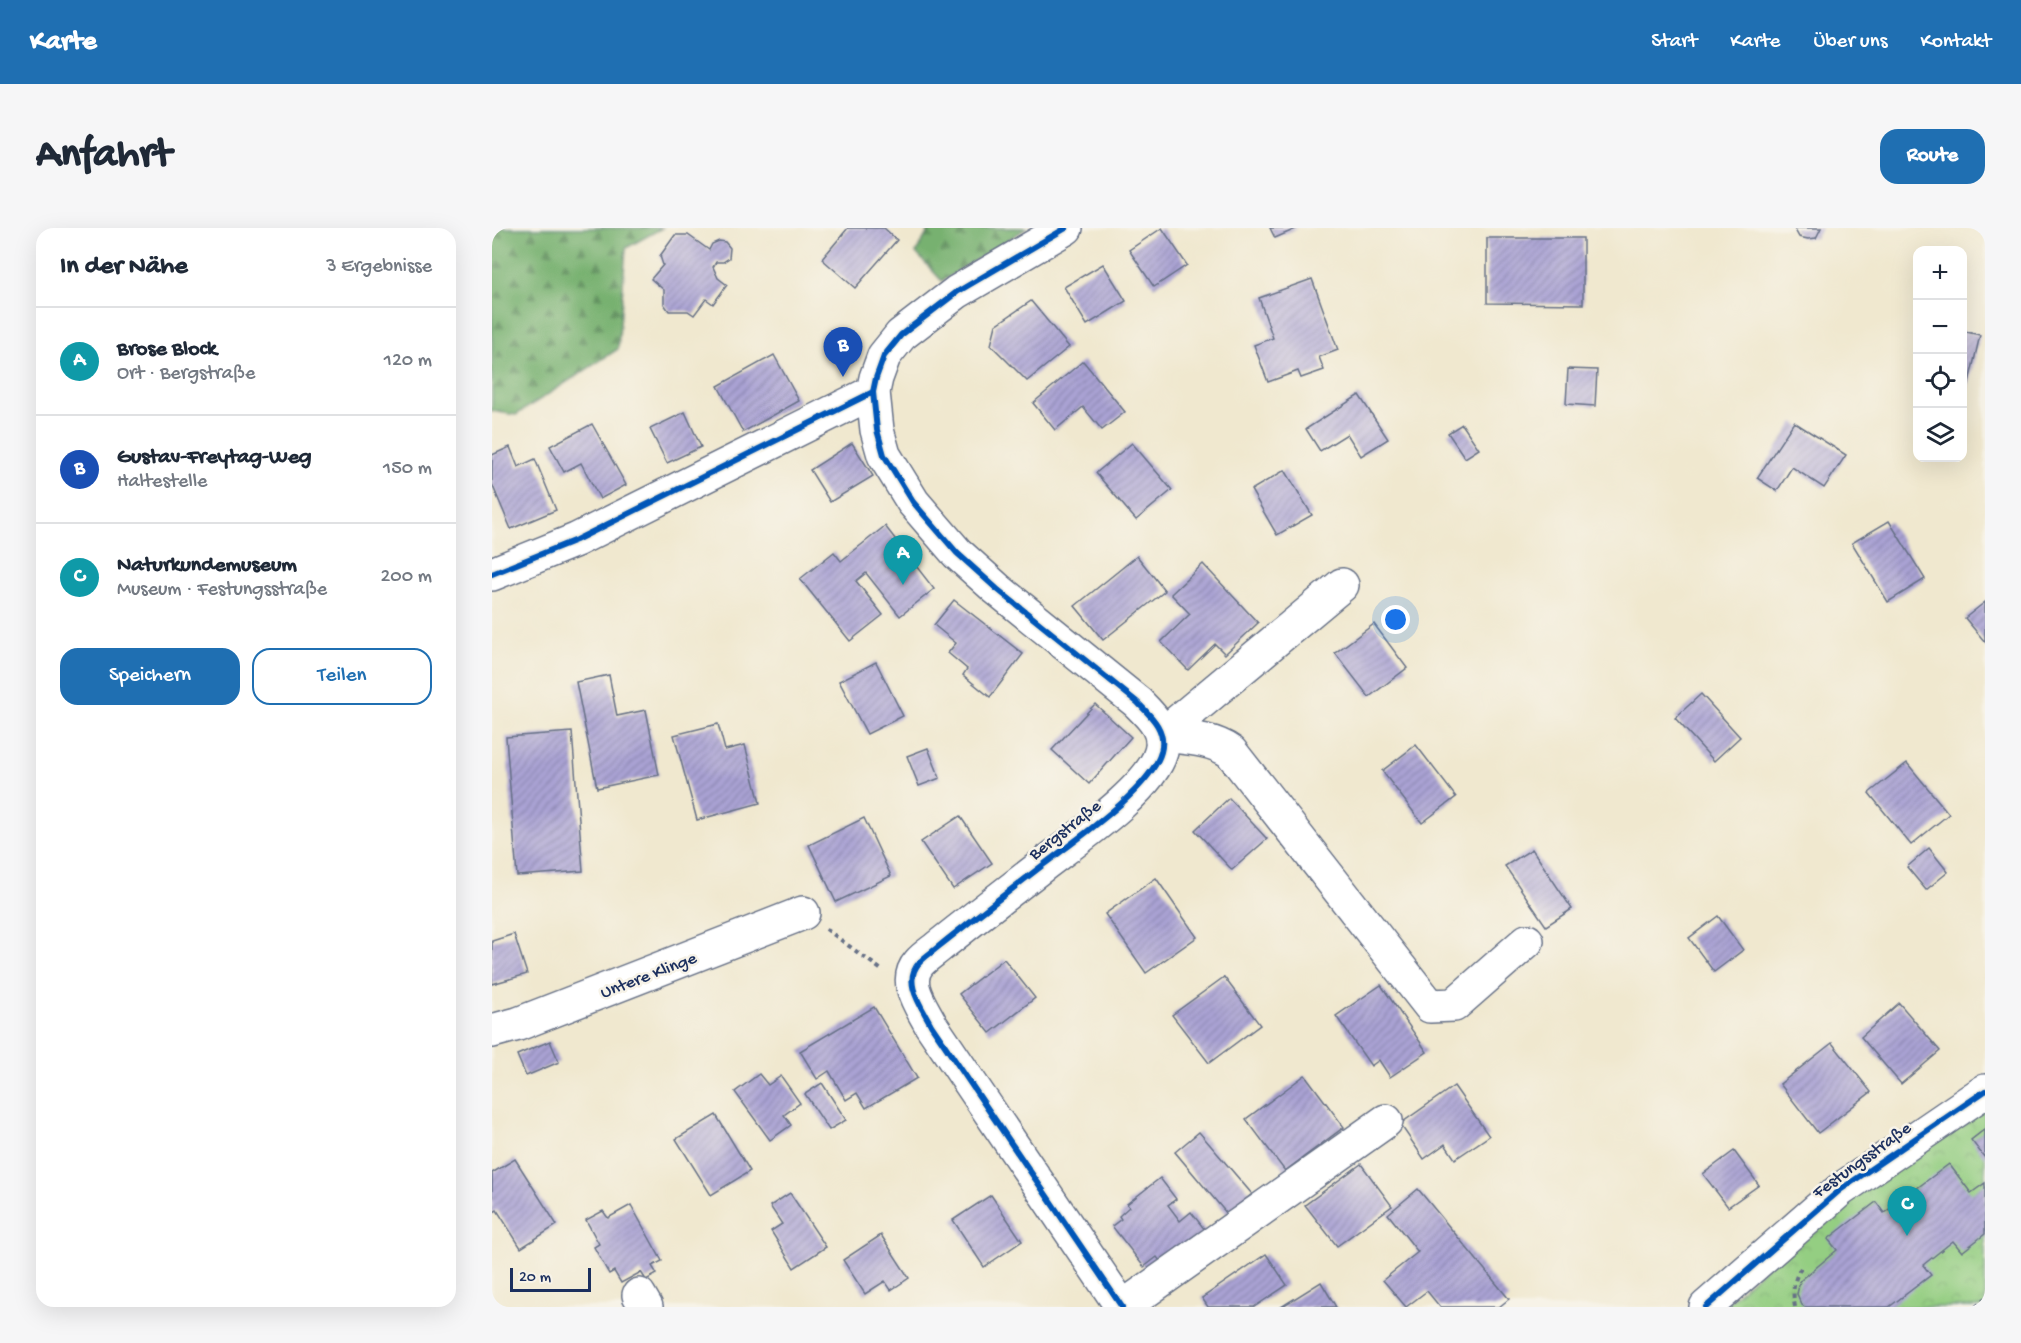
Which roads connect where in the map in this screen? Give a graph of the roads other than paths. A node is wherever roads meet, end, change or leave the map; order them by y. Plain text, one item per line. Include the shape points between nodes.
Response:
1 (1066, 228) edge
2 (873, 392) junction
3 (492, 574) edge
4 (1342, 585) dead end
5 (1162, 735) junction
6 (803, 913) road end
7 (1527, 941) dead end
8 (492, 1031) edge
9 (1985, 1091) edge
10 (1386, 1121) dead end
11 (1122, 1307) edge
12 (1706, 1307) edge

1 - 2 street via 957,292 901,335 884,356
2 - 3 street via 576,540
2 - 5 street via 884,455 913,502 957,553 1137,702
4 - 5 street
5 - 7 street via 1205,740 1232,752 1430,1006 1454,1005
5 - 11 street, Bergstraße via 1154,768 1118,806 919,963 912,978 914,993 931,1025
6 - 8 street, Untere Klinge
9 - 12 street, Festungsstraße via 1840,1190
10 - 11 street

